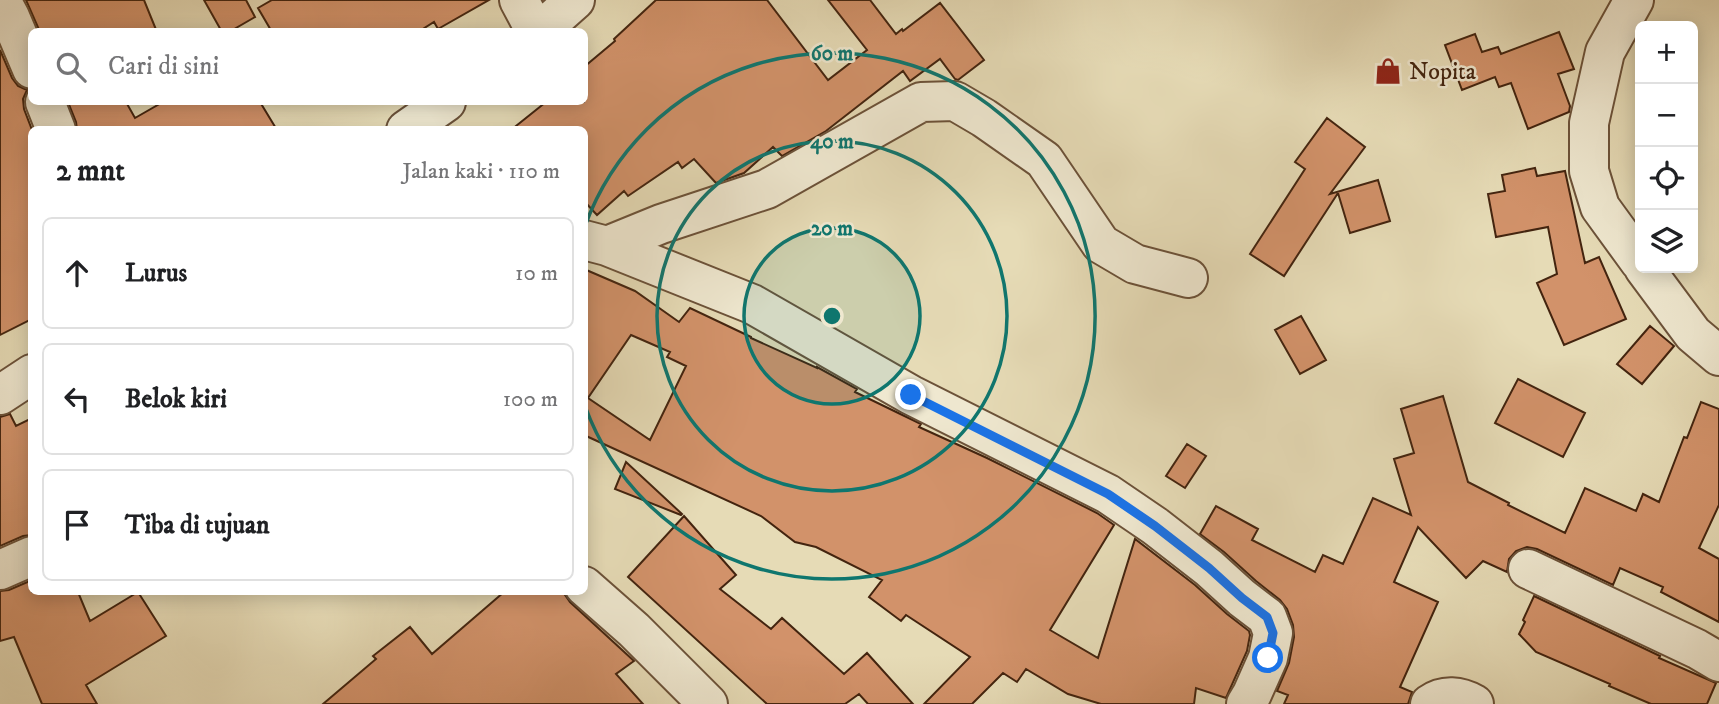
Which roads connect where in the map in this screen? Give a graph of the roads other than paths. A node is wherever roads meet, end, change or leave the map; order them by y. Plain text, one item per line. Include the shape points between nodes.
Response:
1 (1, 0) edge
2 (519, 0) edge
3 (575, 0) edge
4 (1634, 0) edge
5 (535, 28) edge
6 (542, 28) edge
7 (28, 60) edge
8 (46, 105) edge
9 (442, 105) edge
10 (54, 126) edge
11 (411, 126) edge
12 (596, 243) edge
13 (1635, 255) edge
14 (1648, 273) edge
15 (1188, 278) dead end
16 (1719, 356) edge
17 (28, 377) edge
18 (0, 396) edge
19 (28, 558) edge
20 (1528, 569) dead end
21 (0, 570) edge
22 (588, 590) edge
23 (1719, 662) edge
24 (708, 704) edge
25 (1246, 704) edge
26 (1430, 704) edge
27 (1474, 704) edge

1 - 7 street
2 - 5 street
3 - 6 street
4 - 13 street via 1605,52 1589,123 1589,171 1600,207
8 - 10 street
9 - 11 street
12 - 15 street via 767,189 921,102 955,101 1044,160 1101,244 1135,264
12 - 25 street via 752,304 911,395 1108,494 1155,526 1267,617 1273,633 1268,658
14 - 16 street via 1693,334
17 - 18 street
19 - 21 street
20 - 23 street
22 - 24 street
26 - 27 street via 1447,697

